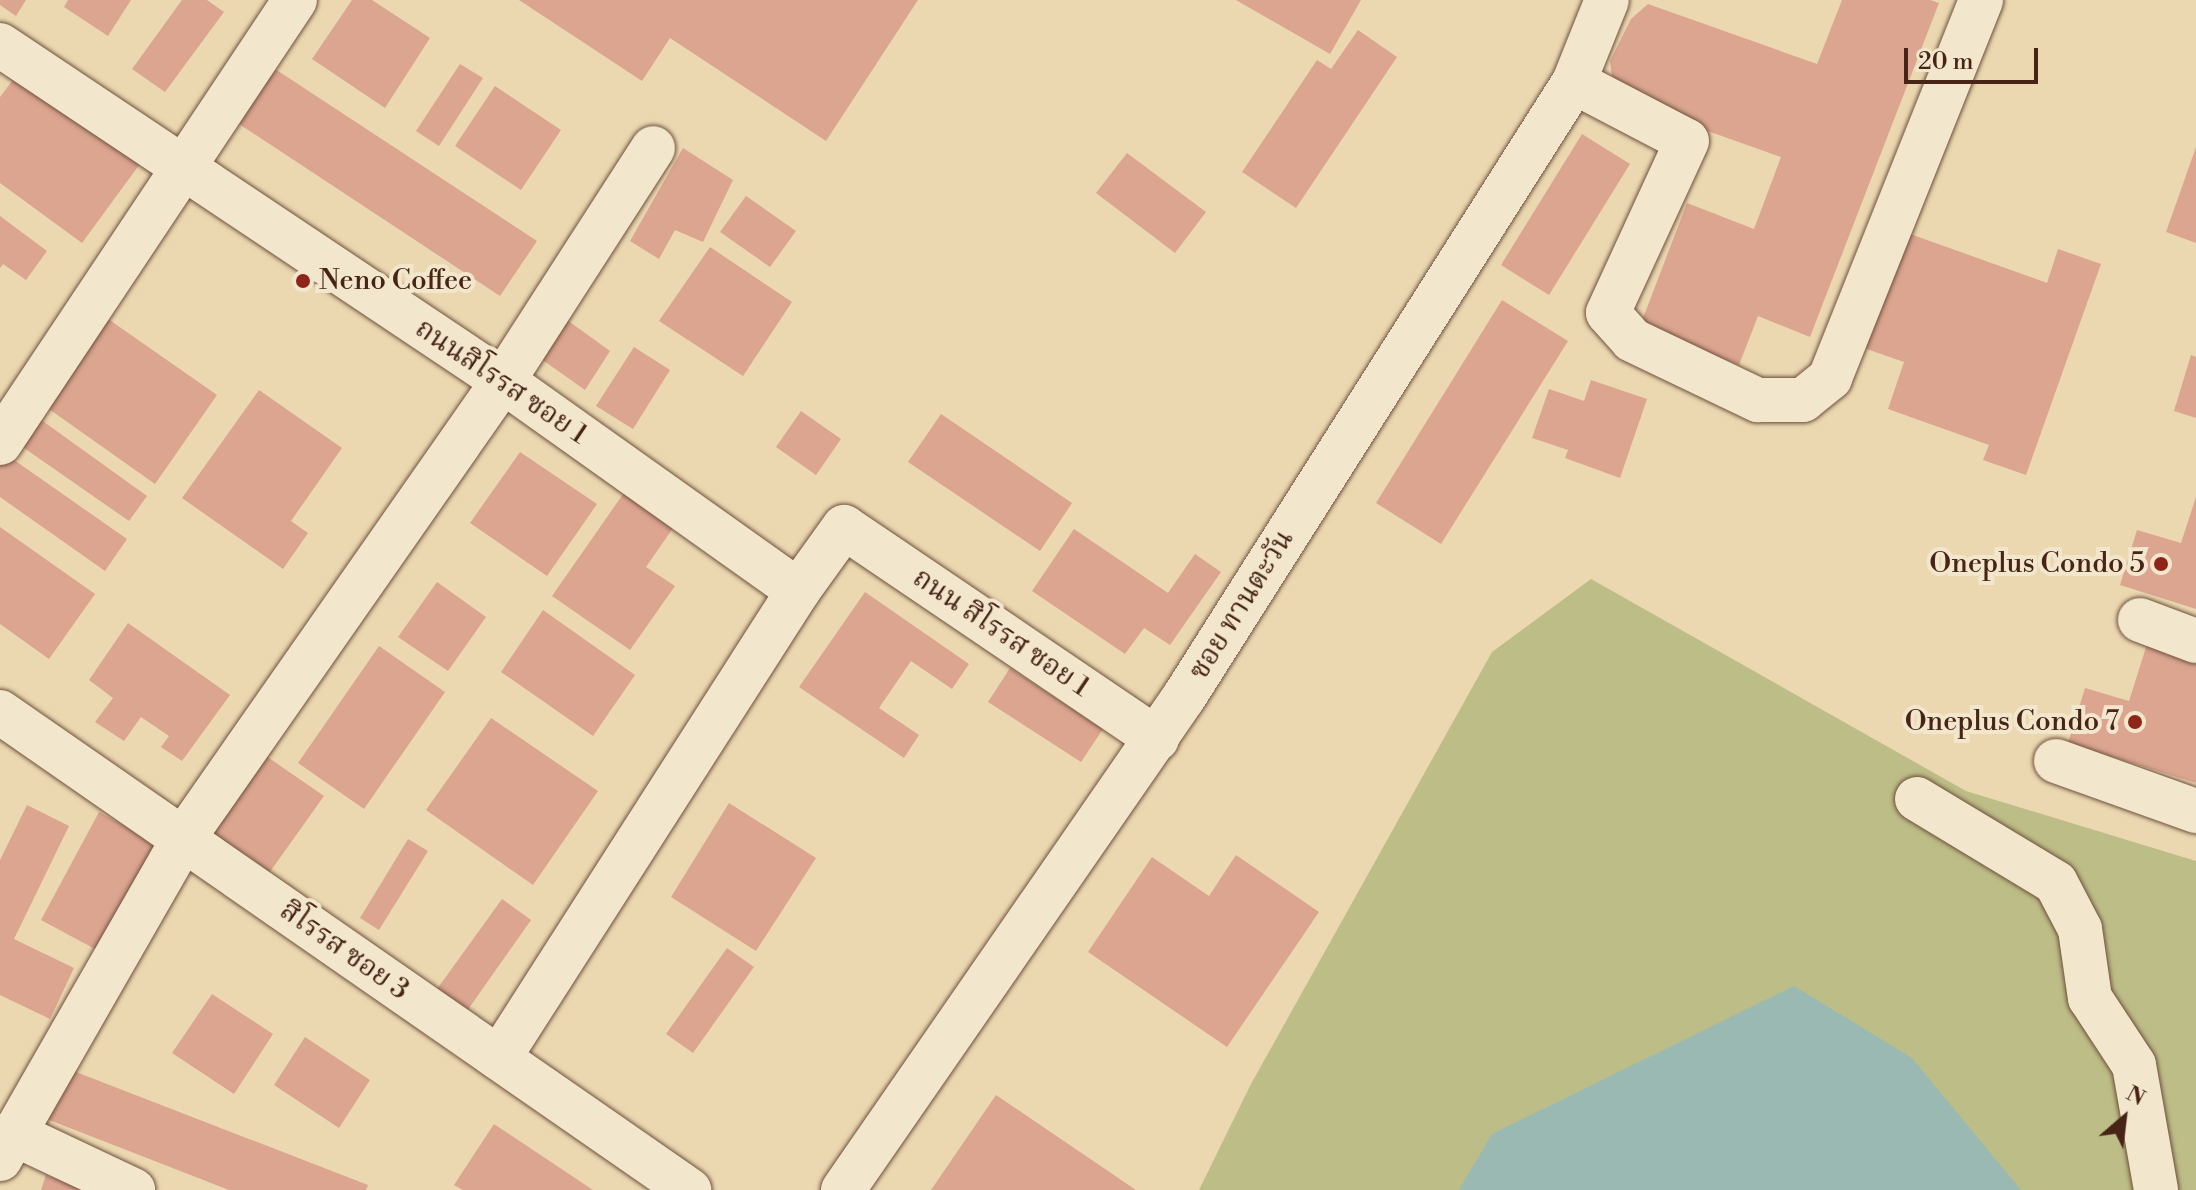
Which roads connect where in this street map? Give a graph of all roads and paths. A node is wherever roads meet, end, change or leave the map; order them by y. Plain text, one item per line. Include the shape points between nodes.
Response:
1 (295, 0) edge
2 (1607, 0) edge
3 (1981, 0) edge
4 (0, 45) edge
5 (1574, 82) junction
6 (653, 148) dead end
7 (182, 170) junction
8 (503, 381) junction
9 (0, 443) edge
10 (798, 591) junction
11 (2140, 620) dead end
12 (2196, 641) edge
13 (0, 712) edge
14 (1157, 739) junction
15 (2056, 761) dead end
16 (1917, 799) dead end
17 (2196, 811) edge
18 (183, 839) junction
19 (499, 1058) junction
20 (6, 1146) edge
21 (133, 1190) edge
22 (689, 1190) edge
23 (843, 1190) edge
24 (2156, 1190) edge

1 - 7 street
2 - 5 street, ซอย ทานตะวัน
3 - 5 street via 1830,378 1803,400 1758,400 1632,340 1608,313 1687,141
4 - 7 street, ถนนสิโรรส ซอย 1
5 - 14 street, ซอย ทานตะวัน
6 - 8 street
7 - 8 street, ถนนสิโรรส ซอย 1
7 - 9 street
8 - 10 street, ถนนสิโรรส ซอย 1
8 - 18 street
10 - 14 street, ถนน สิโรรส ซอย 1 via 844,527
10 - 19 street
11 - 12 street
13 - 18 street, สิโรรส ซอย 3
14 - 23 street, ซอย ทานตะวัน
15 - 17 street
16 - 24 street via 2056,883 2080,929 2090,998 2134,1065
18 - 19 street, สิโรรส ซอย 3
18 - 20 street
19 - 22 street, สิโรรส ซอย 3
20 - 21 street

